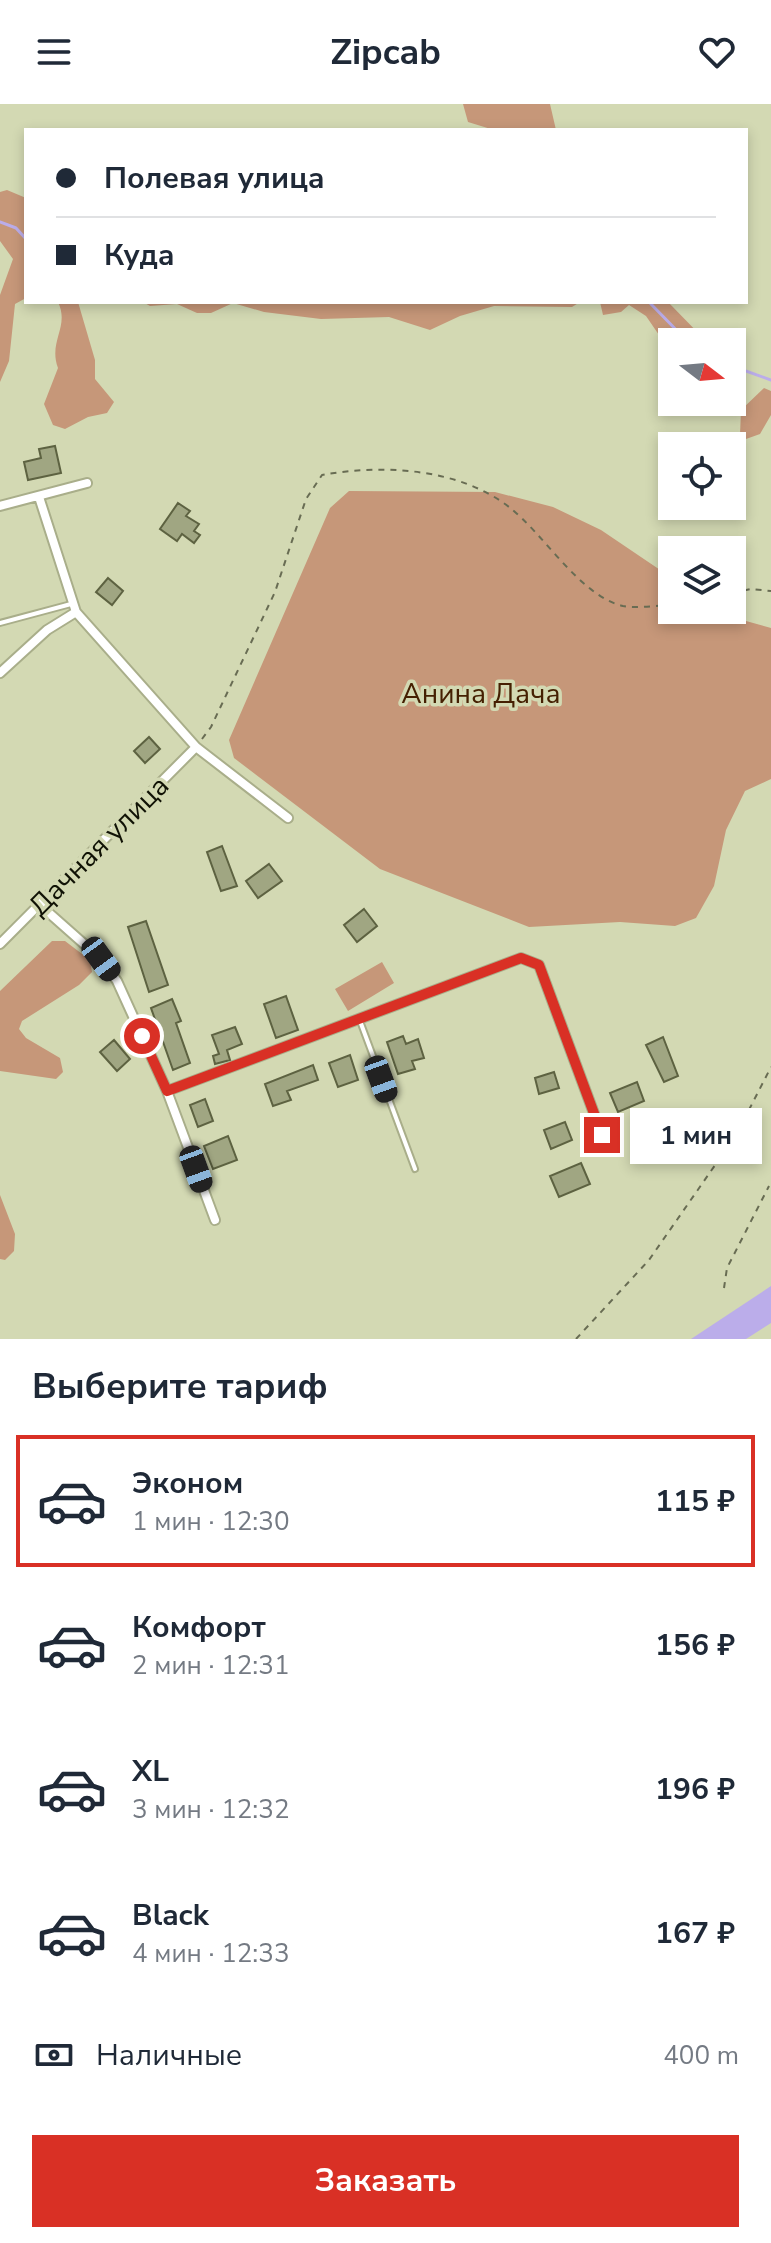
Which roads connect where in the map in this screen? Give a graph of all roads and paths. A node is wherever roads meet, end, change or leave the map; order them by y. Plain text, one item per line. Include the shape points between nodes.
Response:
1 (87, 483) dead end
2 (39, 497) junction
3 (0, 506) edge
4 (746, 590) edge
5 (771, 591) edge
6 (658, 606) edge
7 (74, 608) junction
8 (0, 623) edge
9 (0, 673) edge
10 (196, 747) junction
11 (288, 818) dead end
12 (40, 905) junction
13 (0, 944) edge
14 (359, 1019) junction
15 (771, 1067) edge
16 (167, 1091) junction
17 (602, 1135) dead end
18 (415, 1169) dead end
19 (769, 1186) dead end
20 (215, 1220) dead end
21 (724, 1288) dead end
22 (576, 1339) edge

1 - 2 street
2 - 3 street
2 - 7 street
4 - 5 path
6 - 10 path via 626,607 602,598 509,506 471,485 406,470 322,475 306,499 275,592 211,727
7 - 8 lane
7 - 9 street
7 - 10 street
10 - 11 street
10 - 12 street, Дачная улица
12 - 13 street, Дачная улица
12 - 16 street via 101,959 117,981
14 - 16 street
14 - 17 street via 530,959 539,965
14 - 18 lane
15 - 22 path via 736,1135 649,1260
16 - 20 street
19 - 21 path via 727,1268

